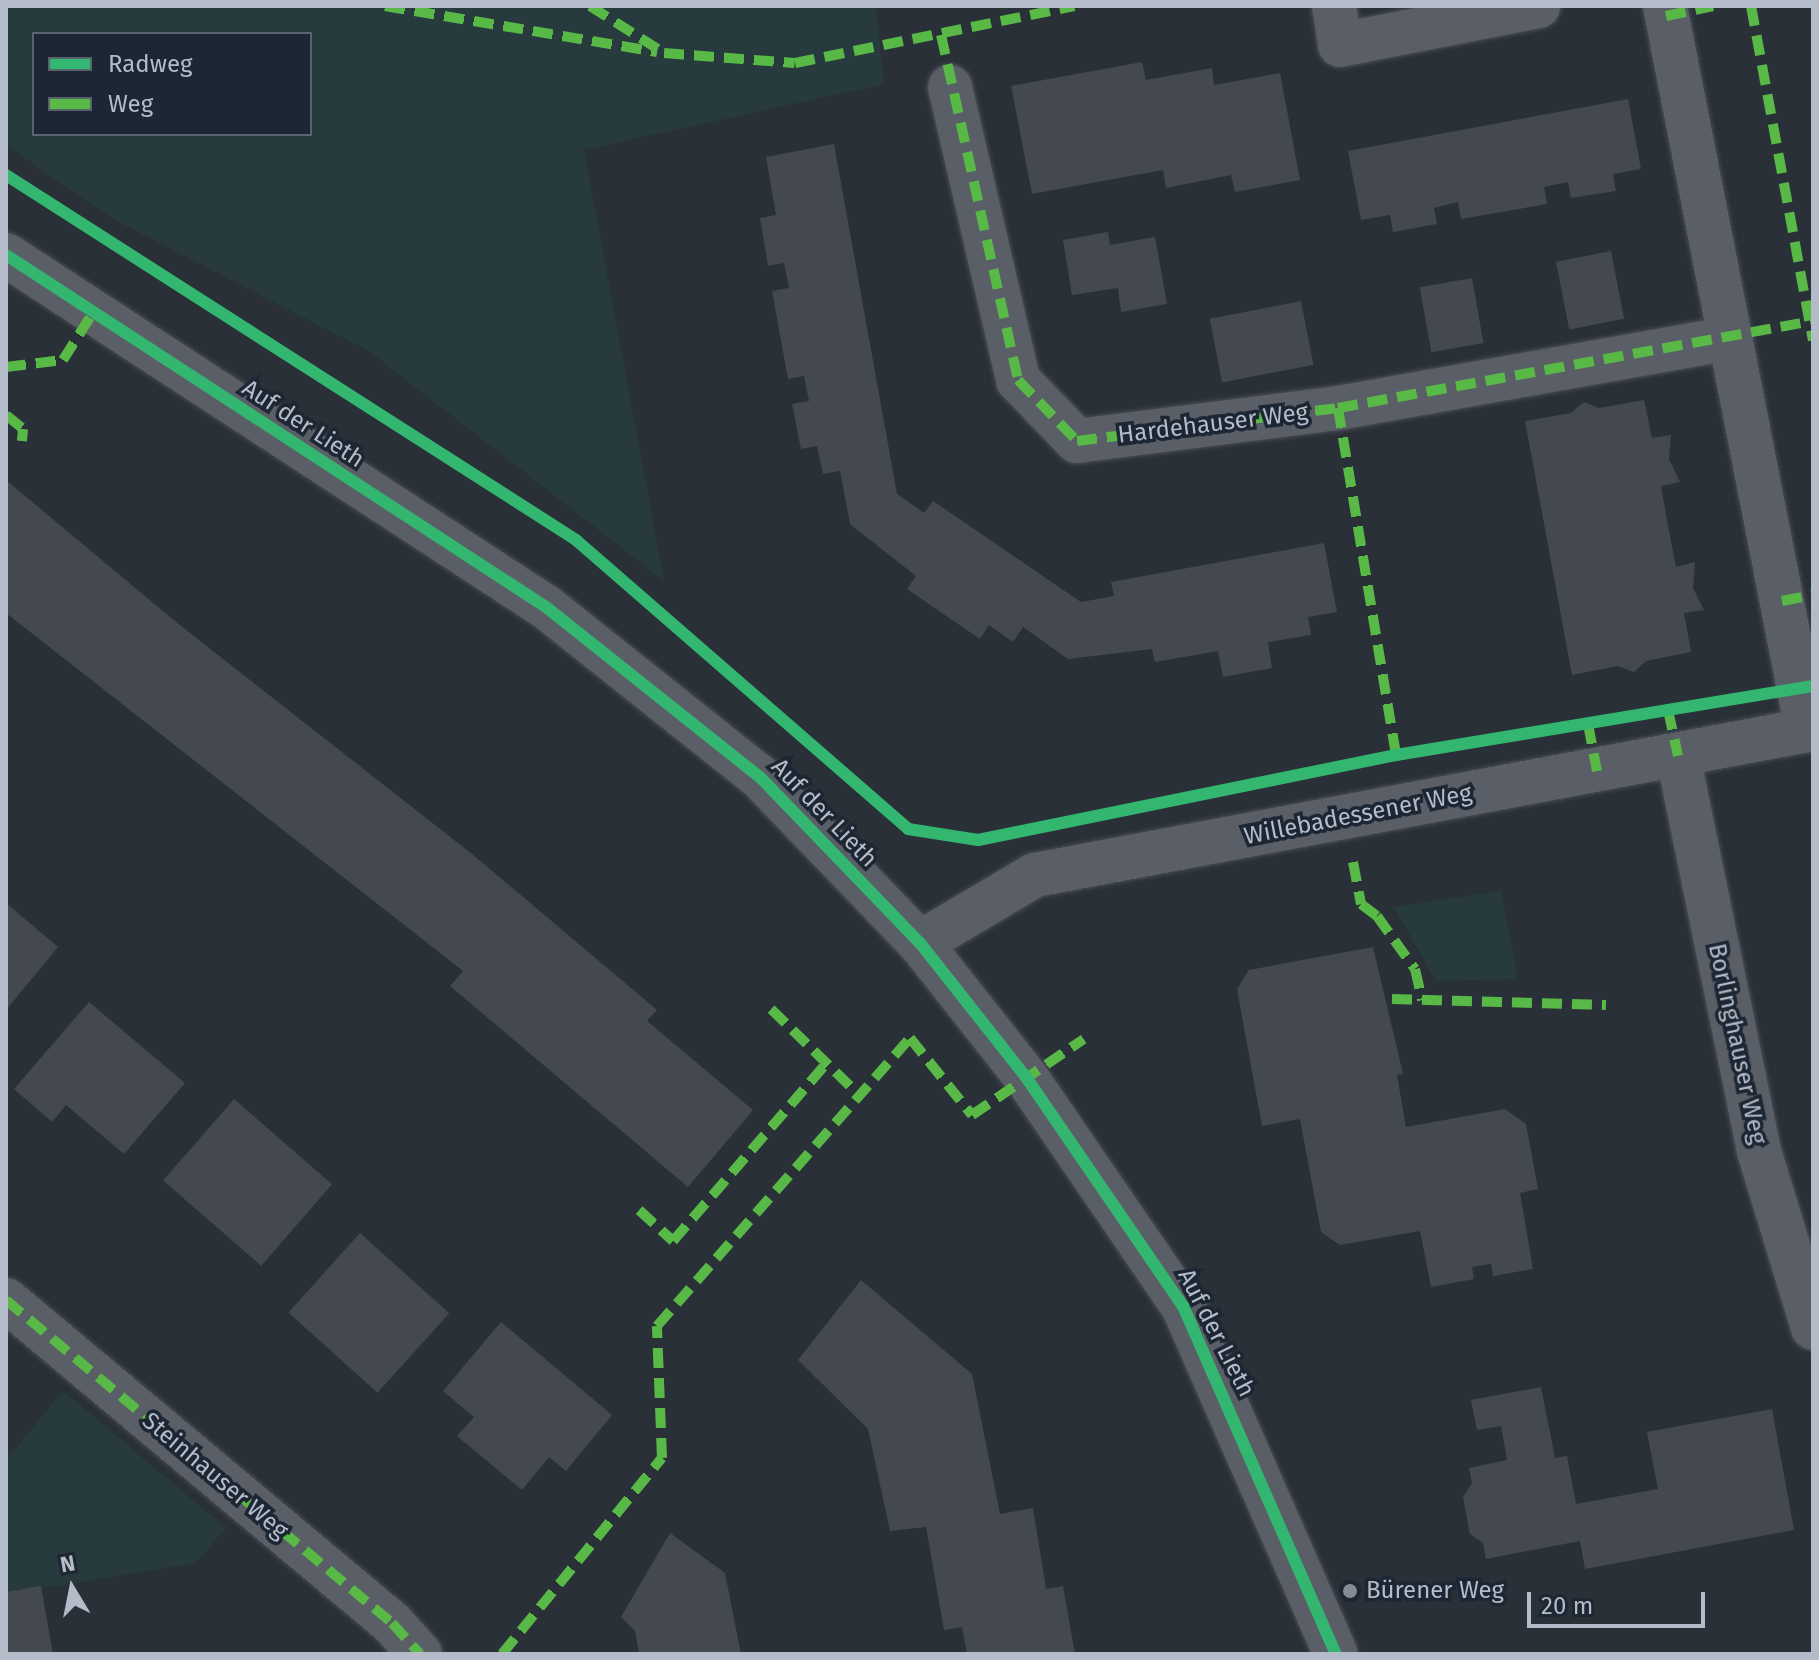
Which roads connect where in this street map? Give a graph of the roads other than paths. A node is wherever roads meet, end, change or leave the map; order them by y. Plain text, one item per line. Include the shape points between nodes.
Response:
1 (1334, 6) edge
2 (1538, 6) edge
3 (1665, 6) edge
4 (950, 87) dead end
5 (6, 255) edge
6 (1730, 338) junction
7 (1810, 730) edge
8 (1678, 756) junction
9 (920, 943) junction
10 (6, 1300) edge
11 (1813, 1328) edge
12 (420, 1654) edge
13 (1336, 1654) edge

1 - 2 street via 1340,45
3 - 6 street
4 - 6 street, Hardehauser Weg via 1018,380 1077,441 1338,408
5 - 9 street, Auf der Lieth via 546,607 760,777
6 - 7 street
7 - 8 street, Willebadessener Weg
8 - 9 street, Willebadessener Weg via 1035,875
8 - 11 street, Borlinghauser Weg via 1759,1151
9 - 13 street, Auf der Lieth via 1026,1077 1183,1306
10 - 12 street, Steinhauser Weg via 392,1623

